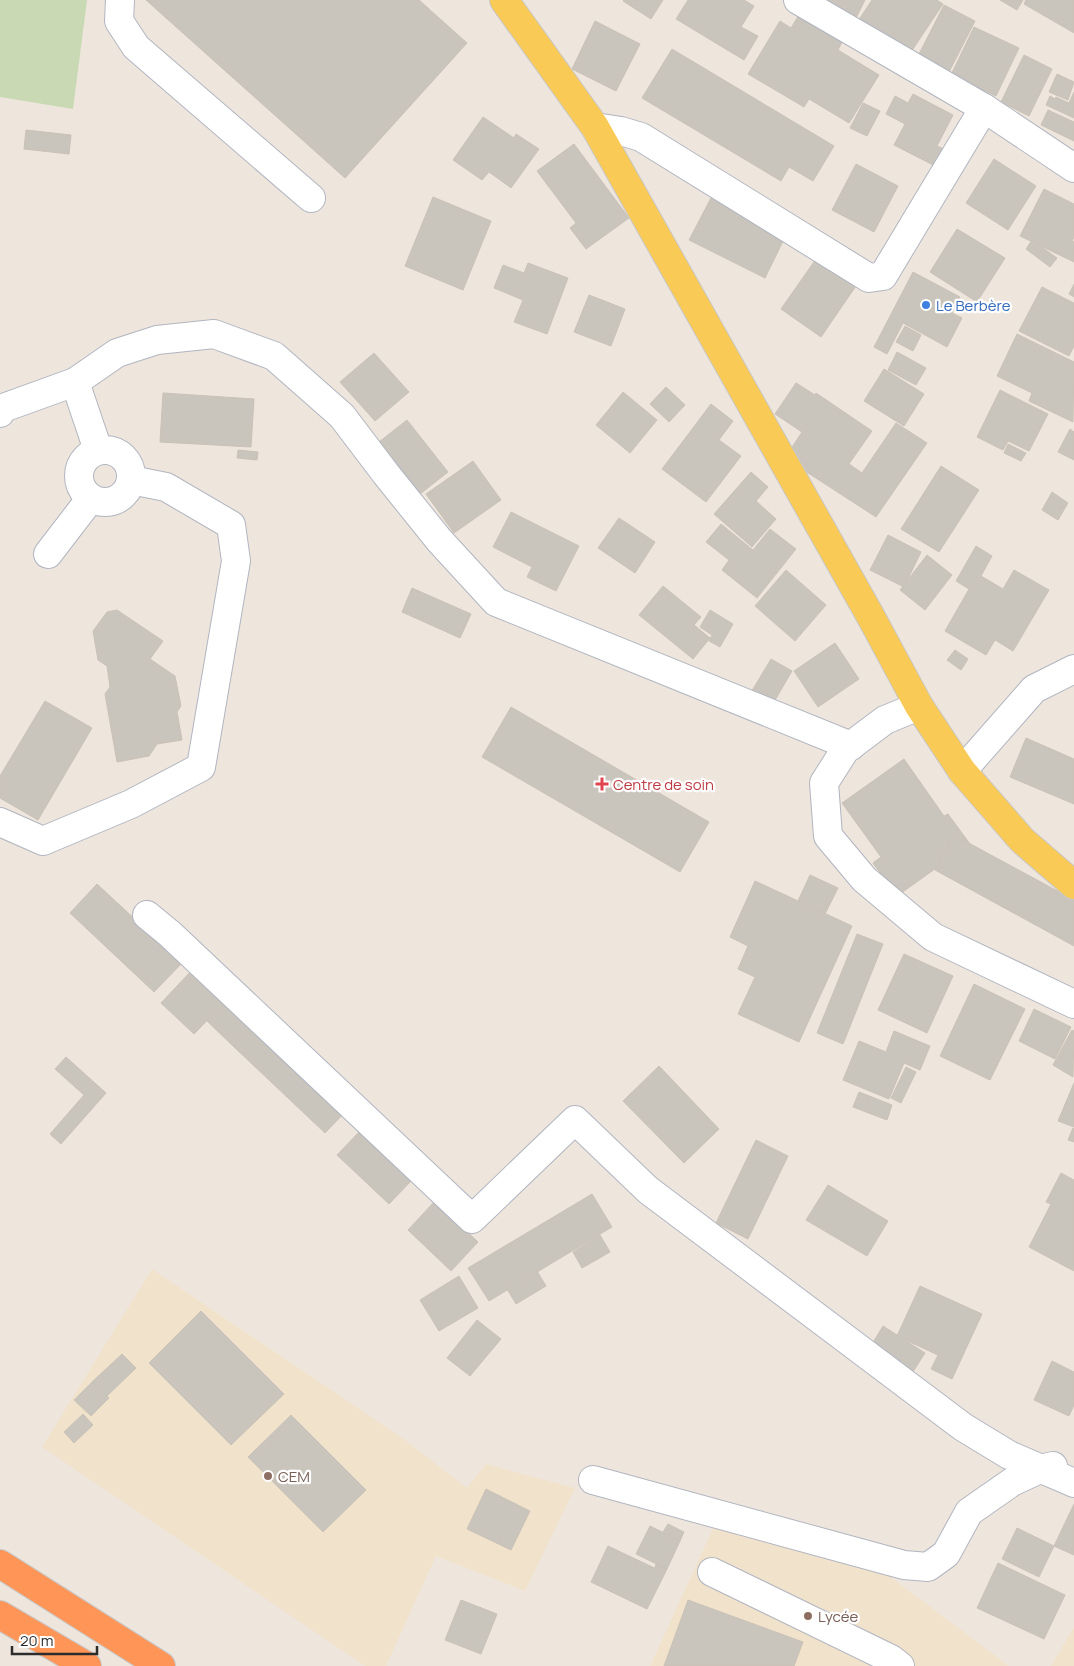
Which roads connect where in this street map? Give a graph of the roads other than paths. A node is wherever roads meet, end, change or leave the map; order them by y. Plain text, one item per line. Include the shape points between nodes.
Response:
1 (120, 0) edge
2 (504, 0) edge
3 (798, 0) edge
4 (984, 108) junction
5 (595, 127) junction
6 (1074, 168) edge
7 (310, 198) dead end
8 (76, 382) junction
9 (0, 413) edge
10 (98, 450) junction
11 (131, 480) junction
12 (91, 498) junction
13 (48, 554) dead end
14 (1074, 669) edge
15 (919, 706) junction
16 (851, 746) junction
17 (962, 771) junction
18 (0, 822) edge
19 (1074, 885) edge
20 (147, 915) dead end
21 (1074, 1004) edge
22 (1074, 1462) edge
23 (1040, 1469) junction
24 (594, 1480) dead end
25 (1074, 1483) edge
26 (0, 1564) edge
27 (712, 1572) dead end
28 (0, 1615) edge
29 (87, 1666) edge
30 (161, 1666) edge
31 (900, 1666) edge

1 - 7 street via 119,21 136,47
2 - 5 main road
3 - 4 street
4 - 5 street via 884,276 869,278 641,138 620,130
4 - 6 street
5 - 15 main road
8 - 9 street via 3,408
8 - 10 street
8 - 16 street via 117,353 157,340 214,334 274,356 342,416 439,540 496,602
10 - 11 street via 107,449 123,456 131,471
10 - 12 street via 90,454 80,468 80,485
11 - 12 street via 123,495 116,500 99,502
11 - 18 street via 166,487 231,525 236,561 201,767 131,804 43,841
12 - 13 street
14 - 17 street via 1034,689
15 - 16 street via 885,720
15 - 17 main road
16 - 21 street via 824,783 828,836 864,879 933,937
17 - 19 main road via 1022,840
20 - 23 street via 472,1219 574,1120 648,1190 962,1428
22 - 23 street
23 - 24 street via 1012,1482 969,1512 946,1554 928,1567 904,1565
23 - 25 street
26 - 30 highway
27 - 31 street
28 - 29 highway

